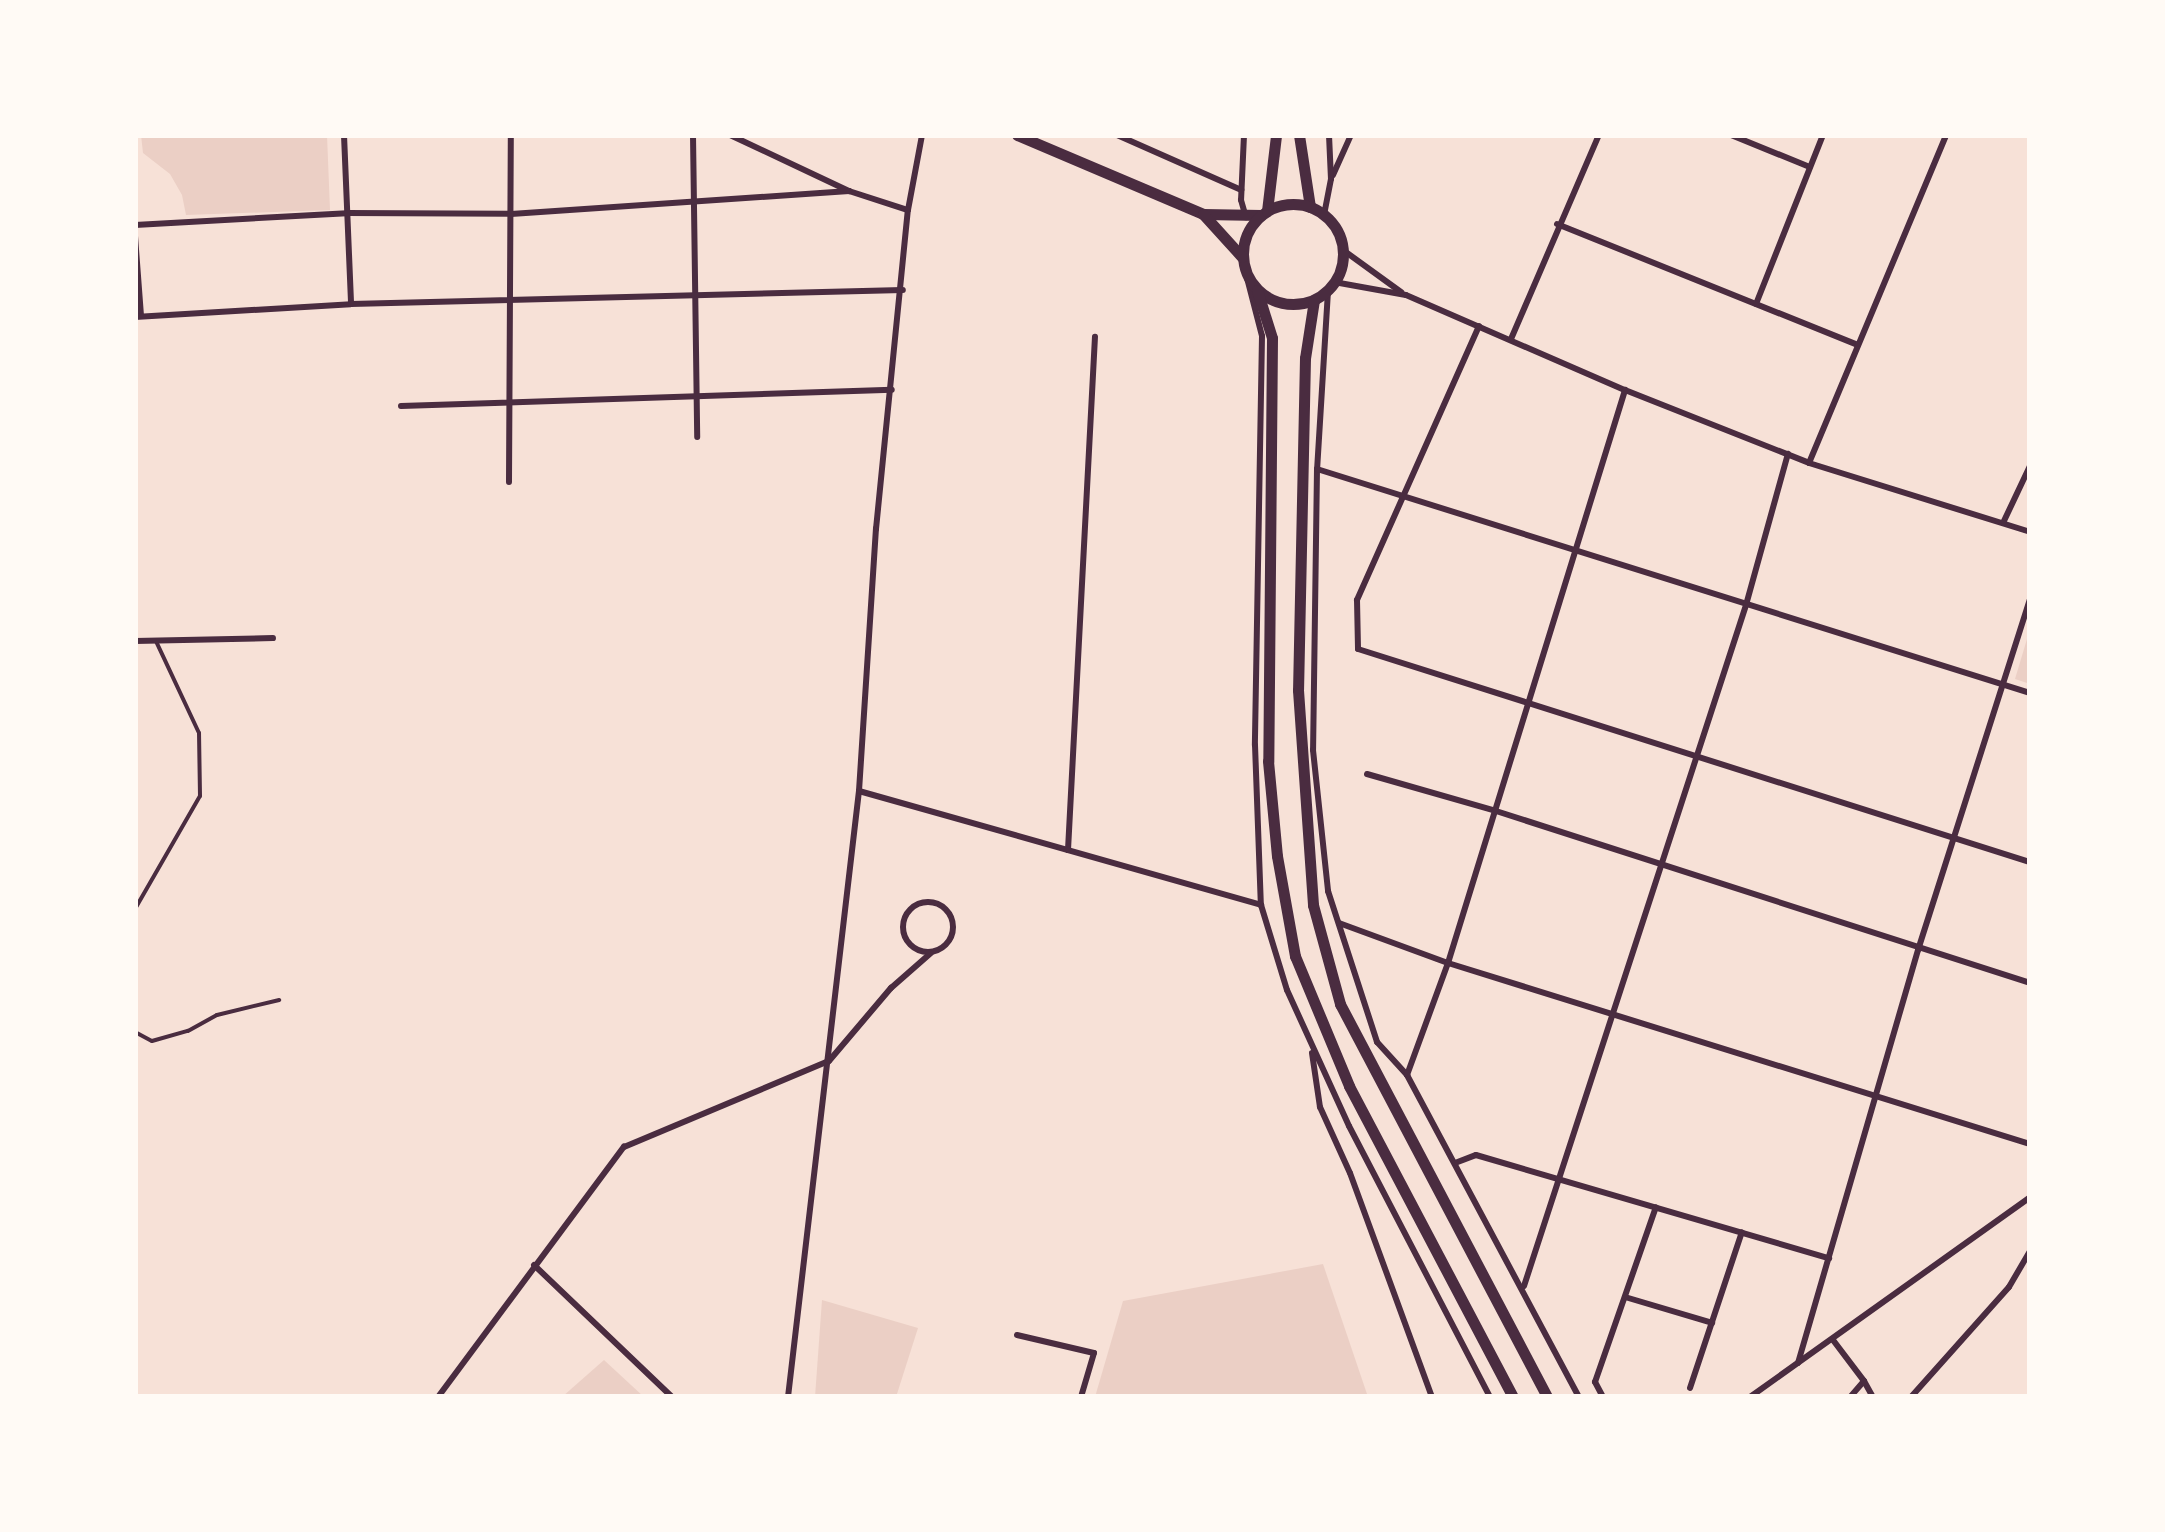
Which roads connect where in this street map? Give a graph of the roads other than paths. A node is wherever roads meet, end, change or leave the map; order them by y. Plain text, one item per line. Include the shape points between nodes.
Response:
1 (344, 135) edge
2 (511, 135) edge
3 (692, 135) edge
4 (730, 135) edge
5 (922, 135) edge
6 (1016, 135) edge
7 (1117, 135) edge
8 (1244, 135) edge
9 (1276, 135) edge
10 (1298, 135) edge
11 (1329, 135) edge
12 (1350, 135) edge
13 (1599, 135) edge
14 (1731, 135) edge
15 (1824, 135) edge
16 (1946, 135) edge
17 (1810, 167) junction
18 (1331, 179) junction
19 (1241, 190) junction
20 (848, 192) junction
21 (694, 200) junction
22 (1310, 207) junction
23 (908, 210) junction
24 (347, 213) junction
25 (1264, 213) junction
26 (510, 214) junction
27 (1203, 214) junction
28 (1324, 215) junction
29 (1246, 218) junction
30 (1558, 224) junction
31 (135, 225) edge
32 (135, 236) edge
33 (1343, 250) junction
34 (1242, 257) junction
35 (1246, 274) junction
36 (1331, 286) junction
37 (902, 290) junction
38 (1257, 290) junction
39 (1406, 295) junction
40 (695, 298) junction
41 (511, 299) junction
42 (1314, 300) junction
43 (352, 304) junction
44 (1756, 304) junction
45 (138, 316) edge
46 (1479, 326) junction
47 (1095, 337) dead end
48 (1510, 339) junction
49 (1858, 345) junction
50 (892, 390) junction
51 (1625, 390) junction
52 (697, 396) junction
53 (512, 402) junction
54 (401, 406) dead end
55 (698, 437) dead end
56 (1788, 454) junction
57 (1810, 462) junction
58 (2030, 466) edge
59 (1317, 469) junction
60 (509, 482) dead end
61 (1404, 496) junction
62 (2004, 523) junction
63 (2030, 532) edge
64 (1576, 550) junction
65 (2030, 598) edge
66 (1746, 604) junction
67 (273, 638) dead end
68 (156, 640) junction
69 (135, 641) edge
70 (2001, 684) junction
71 (2030, 693) edge
72 (1529, 703) junction
73 (1696, 757) junction
74 (1367, 774) dead end
75 (859, 791) junction
76 (1496, 810) junction
77 (1952, 838) junction
78 (1068, 850) junction
79 (2030, 862) edge
80 (1660, 864) junction
81 (1261, 905) junction
82 (135, 909) edge
83 (1338, 923) junction
84 (1918, 950) junction
85 (931, 953) junction
86 (1448, 963) junction
87 (2030, 983) edge
88 (279, 1000) dead end
89 (1612, 1015) junction
90 (135, 1032) edge
91 (1311, 1042) junction
92 (830, 1061) junction
93 (1406, 1075) junction
94 (1876, 1097) junction
95 (2030, 1144) edge
96 (1455, 1163) junction
97 (1558, 1179) junction
98 (2030, 1197) edge
99 (1656, 1208) junction
100 (1742, 1232) junction
101 (2030, 1251) edge
102 (1829, 1258) junction
103 (534, 1265) junction
104 (1523, 1287) junction
105 (1625, 1296) junction
106 (1712, 1323) junction
107 (1018, 1335) dead end
108 (1833, 1340) junction
109 (1798, 1363) junction
110 (1864, 1381) junction
111 (1690, 1388) dead end
112 (438, 1397) edge
113 (672, 1397) edge
114 (788, 1397) edge
115 (1081, 1397) edge
116 (1432, 1397) edge
117 (1490, 1397) edge
118 (1513, 1397) edge
119 (1547, 1397) edge
120 (1579, 1397) edge
121 (1603, 1397) edge
122 (1750, 1397) edge
123 (1850, 1397) edge
124 (1874, 1397) edge
125 (1911, 1397) edge

1 - 24 street
2 - 26 street
3 - 21 street
4 - 20 street
5 - 23 street
6 - 27 main road
7 - 19 street
8 - 19 street
9 - 25 main road
10 - 22 main road
11 - 18 street
12 - 18 street
13 - 30 street
14 - 17 street
15 - 17 street
16 - 49 street
17 - 44 street
18 - 28 street
19 - 29 street
20 - 21 street
20 - 23 street
21 - 26 street
21 - 40 street
22 - 25 main road via 1281,205
22 - 28 main road
23 - 37 street
24 - 26 street
24 - 31 street
24 - 43 street
25 - 29 main road
25 - 34 main road
26 - 41 street
27 - 29 main road
27 - 34 main road
28 - 33 main road
30 - 44 street
30 - 48 street
32 - 45 street
33 - 36 main road
33 - 39 street
34 - 35 main road
35 - 38 main road
35 - 81 street via 1262,336 1255,745
36 - 39 street
36 - 42 main road
36 - 59 street
37 - 40 street
37 - 50 street
38 - 42 main road via 1284,304
38 - 118 main road via 1272,338 1268,761 1296,956 1349,1086
39 - 46 street
40 - 41 street
40 - 52 street
41 - 43 street
41 - 53 street
42 - 119 main road via 1305,358 1298,690 1313,904 1340,1004
43 - 45 street
44 - 49 street
46 - 48 street
46 - 61 street
47 - 78 street
48 - 51 street
49 - 57 street
50 - 52 street
50 - 75 street
51 - 56 street
51 - 64 street
52 - 53 street
52 - 55 street
53 - 54 street
53 - 60 street
56 - 57 street
56 - 66 street
57 - 62 street
58 - 62 street
59 - 61 street
59 - 83 street via 1313,750 1328,891
61 - 64 street
61 - 72 street via 1356,600 1358,649
62 - 63 street
64 - 66 street
64 - 72 street
65 - 70 street
66 - 70 street
66 - 73 street
67 - 68 street
68 - 69 street
68 - 82 lane via 199,733 200,796
70 - 71 street
70 - 77 street
72 - 73 street
72 - 76 street
73 - 77 street
73 - 80 street
74 - 76 street
75 - 78 street
75 - 92 street
76 - 80 street
76 - 86 street
77 - 79 street
77 - 84 street
78 - 81 street
80 - 84 street
80 - 89 street
81 - 91 street via 1286,990
83 - 86 street
83 - 93 street via 1377,1042
84 - 87 street
84 - 94 street
85 - 85 street via 949,942 954,923 942,905 926,902 910,910 903,926 912,948
85 - 92 street via 891,988
86 - 89 street
86 - 93 street
88 - 90 lane via 216,1014 152,1041
89 - 94 street
89 - 97 street
91 - 116 street via 1320,1107
91 - 117 street
92 - 103 street via 624,1147
92 - 114 street
93 - 96 street
94 - 95 street
94 - 102 street
96 - 97 street via 1476,1155
96 - 104 street
97 - 99 street
97 - 104 street
98 - 108 street
99 - 100 street
99 - 105 street
100 - 102 street
100 - 106 street
101 - 125 street via 2009,1288
102 - 109 street
103 - 112 street
103 - 113 street
104 - 120 street
105 - 106 street
105 - 121 street via 1595,1382
106 - 111 street
107 - 115 street via 1094,1354
108 - 109 street
108 - 110 street
109 - 122 street
110 - 123 street
110 - 124 street

